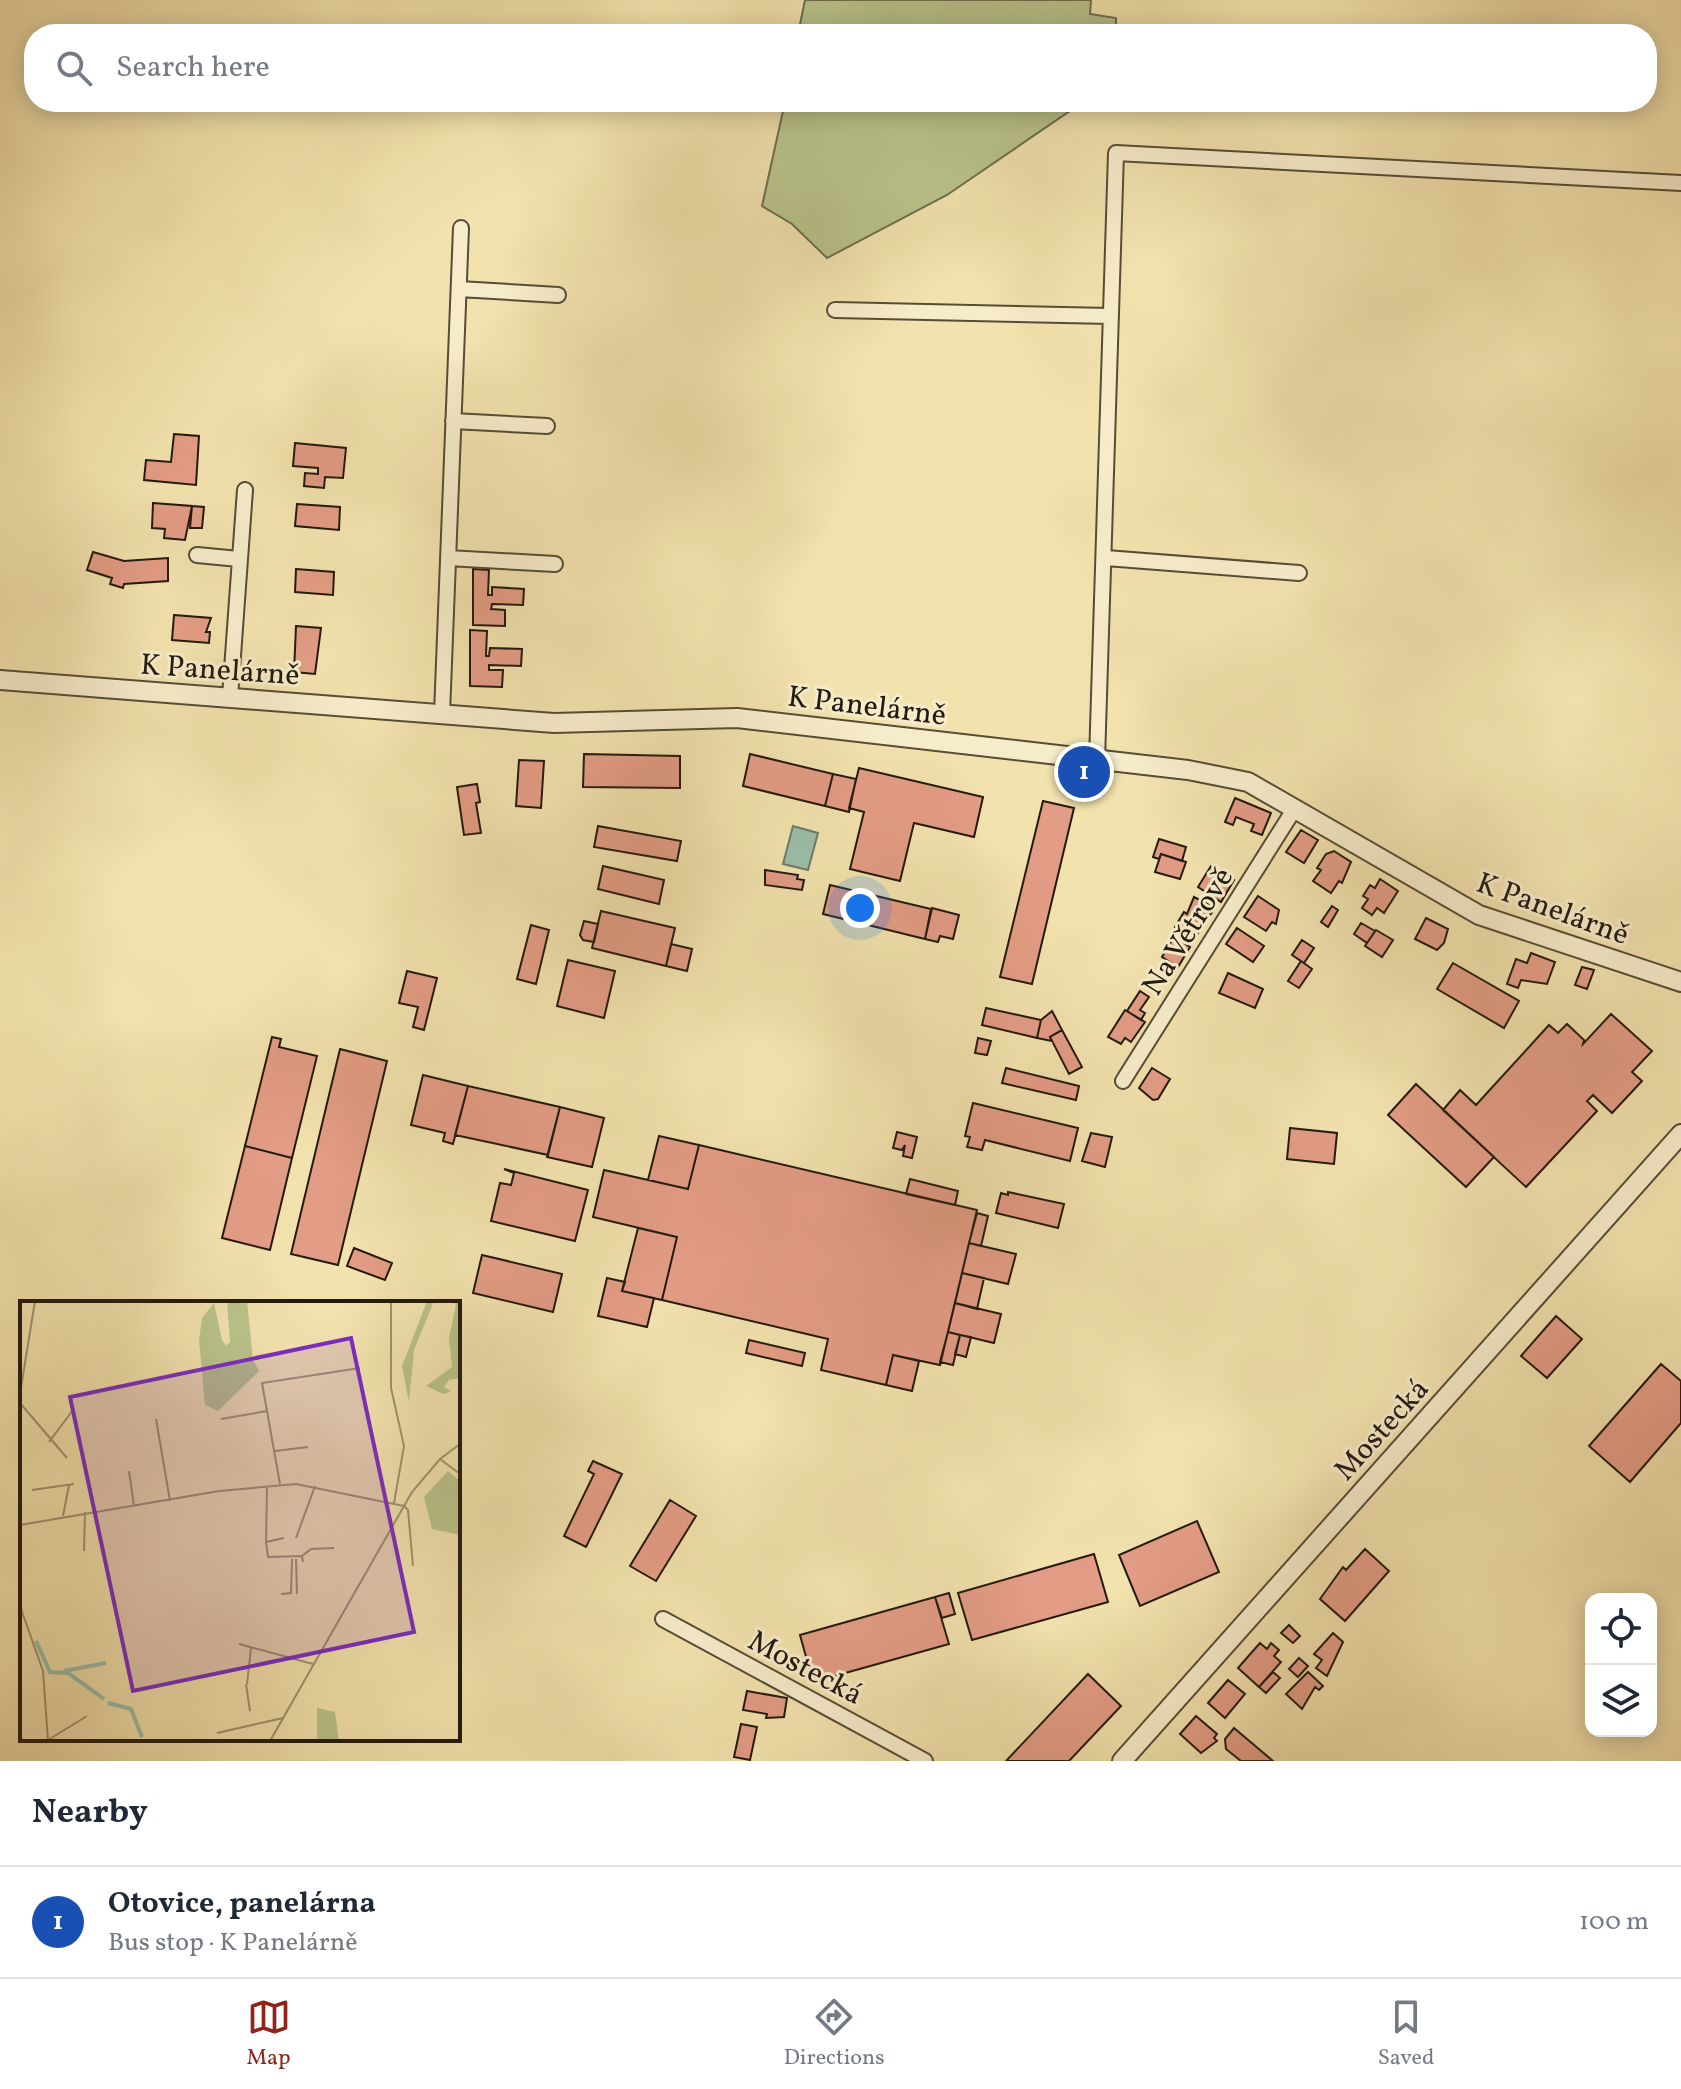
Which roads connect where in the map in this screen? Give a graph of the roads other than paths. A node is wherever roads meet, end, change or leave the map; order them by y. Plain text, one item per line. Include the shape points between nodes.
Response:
1 (1681, 183) edge
2 (461, 228) dead end
3 (459, 289) junction
4 (558, 295) dead end
5 (835, 310) dead end
6 (1110, 316) junction
7 (453, 421) junction
8 (547, 426) dead end
9 (245, 490) dead end
10 (197, 555) dead end
11 (448, 558) junction
12 (1106, 558) junction
13 (239, 559) junction
14 (555, 564) dead end
15 (1299, 573) dead end
16 (0, 680) edge
17 (230, 697) junction
18 (442, 714) junction
19 (1097, 760) junction
20 (1295, 808) junction
21 (1681, 982) edge
22 (1123, 1081) dead end
23 (1681, 1134) edge
24 (663, 1619) dead end
25 (925, 1761) edge
26 (1122, 1761) edge

1 - 6 street via 1116,153
2 - 3 street
3 - 4 street
3 - 7 street
5 - 6 street
6 - 12 street
7 - 8 street
7 - 11 street
9 - 13 street
10 - 13 street
11 - 14 street
11 - 18 street
12 - 15 street
12 - 19 street
13 - 17 street
16 - 17 street, K Panelárně
17 - 18 street, K Panelárně
18 - 19 street, K Panelárně via 554,723 737,718
19 - 20 street, K Panelárně via 1248,782
20 - 21 street, K Panelárně via 1479,915
20 - 22 street, Na Větrově
23 - 26 street, Mostecká
24 - 25 street, Mostecká

